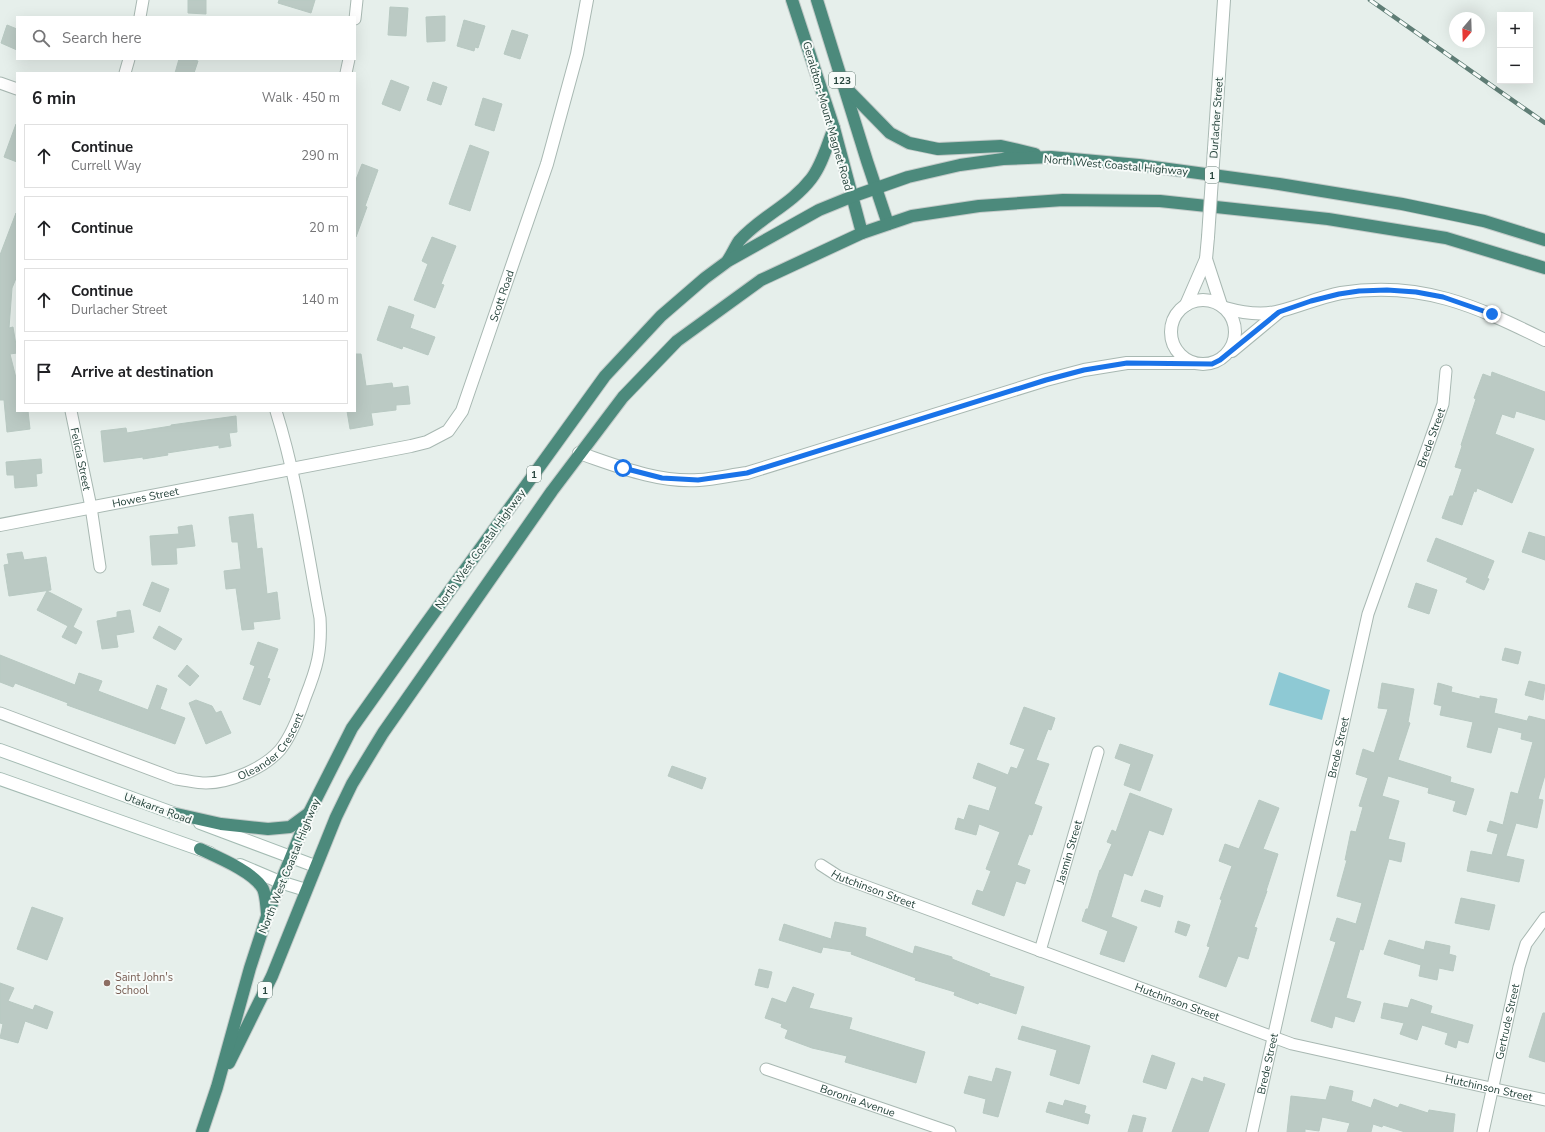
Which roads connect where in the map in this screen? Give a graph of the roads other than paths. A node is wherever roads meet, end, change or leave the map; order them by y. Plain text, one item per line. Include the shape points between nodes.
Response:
1 (143, 0) edge
2 (357, 0) edge
3 (587, 0) edge
4 (792, 0) edge
5 (817, 0) edge
6 (1224, 0) edge
7 (140, 16) edge
8 (355, 16) edge
9 (129, 60) edge
10 (348, 60) edge
11 (125, 72) edge
12 (346, 72) edge
13 (0, 83) edge
14 (844, 86) junction
15 (16, 89) edge
16 (834, 128) junction
17 (1051, 157) junction
18 (877, 188) junction
19 (851, 197) junction
20 (888, 224) junction
21 (862, 233) junction
22 (1545, 240) edge
23 (1206, 260) junction
24 (728, 261) junction
25 (1545, 268) edge
26 (1186, 305) junction
27 (1223, 307) junction
28 (1279, 312) junction
29 (1545, 340) edge
30 (1227, 354) junction
31 (1193, 363) junction
32 (1446, 371) dead end
33 (71, 412) edge
34 (276, 412) edge
35 (580, 454) junction
36 (291, 469) junction
37 (91, 507) junction
38 (0, 525) edge
39 (100, 567) dead end
40 (0, 713) edge
41 (0, 750) edge
42 (1098, 752) dead end
43 (0, 779) edge
44 (172, 813) junction
45 (309, 813) junction
46 (200, 849) junction
47 (291, 857) junction
48 (821, 865) dead end
49 (315, 866) junction
50 (280, 882) junction
51 (306, 890) junction
52 (267, 916) junction
53 (1545, 918) edge
54 (1040, 951) junction
55 (1273, 1037) junction
56 (766, 1069) dead end
57 (217, 1087) junction
58 (1493, 1089) junction
59 (1545, 1100) edge
60 (202, 1132) edge
61 (950, 1132) edge
62 (1252, 1132) edge
63 (1484, 1132) edge

1 - 7 street
2 - 8 street
3 - 36 street, Scott Road via 577,54 547,164 462,411 448,432 427,442
4 - 16 highway, Geraldton-Mount Magnet Road / 123
5 - 14 highway, Geraldton-Mount Magnet Road / 123
6 - 23 street, Durlacher Street, bridge
9 - 11 street
10 - 12 street
13 - 15 street
14 - 17 highway via 890,133 909,143 938,149 1001,146
14 - 18 highway, Geraldton-Mount Magnet Road / 123
16 - 19 highway, Geraldton-Mount Magnet Road / 123
16 - 24 highway via 812,178 792,200 759,223 739,242
17 - 18 highway, North West Coastal Highway / 1 via 1003,159 960,165 908,177
17 - 22 highway, North West Coastal Highway / 1 via 1139,165 1402,204 1484,221
18 - 19 highway, North West Coastal Highway / 1
18 - 20 highway, Geraldton-Mount Magnet Road / 123
19 - 21 highway, Geraldton-Mount Magnet Road / 123
19 - 24 highway, North West Coastal Highway / 1 via 819,210
20 - 21 highway, North West Coastal Highway / 1
20 - 25 highway, North West Coastal Highway / 1 via 912,216 979,206 1063,200 1160,201 1328,219 1446,238
21 - 35 highway, North West Coastal Highway / 1 via 761,280 677,341 623,397
23 - 26 street, Durlacher Street
23 - 27 street, Durlacher Street
24 - 45 highway, North West Coastal Highway / 1 via 661,316 606,376 352,728
26 - 27 street via 1204,300
26 - 31 street via 1174,318 1171,336 1178,353
27 - 28 street via 1254,314
27 - 30 street via 1233,318 1236,329 1236,338
28 - 29 street via 1311,301 1353,292 1416,292 1466,304
28 - 30 street
30 - 31 street via 1212,364
31 - 35 street via 1127,363 1084,370 747,473 698,480 662,478
32 - 55 street, Brede Street via 1443,404 1368,614
33 - 37 street, Felicia Street
34 - 36 street, Oleander Crescent
35 - 49 highway, North West Coastal Highway / 1 via 383,733 352,784
36 - 37 street, Howes Street
36 - 40 street, Oleander Crescent via 320,618 321,639 318,664 295,727 280,750 260,766 236,778 206,783 176,779
37 - 38 street, Howes Street
37 - 39 street, Felicia Street
41 - 44 street, Utakarra Road
42 - 54 street, Jasmin Street
43 - 46 street
44 - 45 highway via 221,824 268,829 290,827
44 - 47 street, Utakarra Road
45 - 47 highway, North West Coastal Highway / 1
46 - 50 street
46 - 52 highway via 247,872 260,884 265,897
47 - 49 street, Utakarra Road
47 - 50 highway, North West Coastal Highway / 1
48 - 54 street, Hutchinson Street via 838,876
49 - 51 highway, North West Coastal Highway / 1
50 - 51 street
50 - 52 highway, North West Coastal Highway / 1
51 - 57 highway, North West Coastal Highway / 1 via 272,976
52 - 57 highway, North West Coastal Highway / 1
53 - 58 street, Gertrude Street via 1526,944 1519,967
54 - 55 street, Hutchinson Street
55 - 58 street, Hutchinson Street via 1292,1044
55 - 62 street, Brede Street
56 - 61 street, Boronia Avenue
57 - 60 highway, North West Coastal Highway / 1
58 - 59 street, Hutchinson Street
58 - 63 street, Gertrude Street

